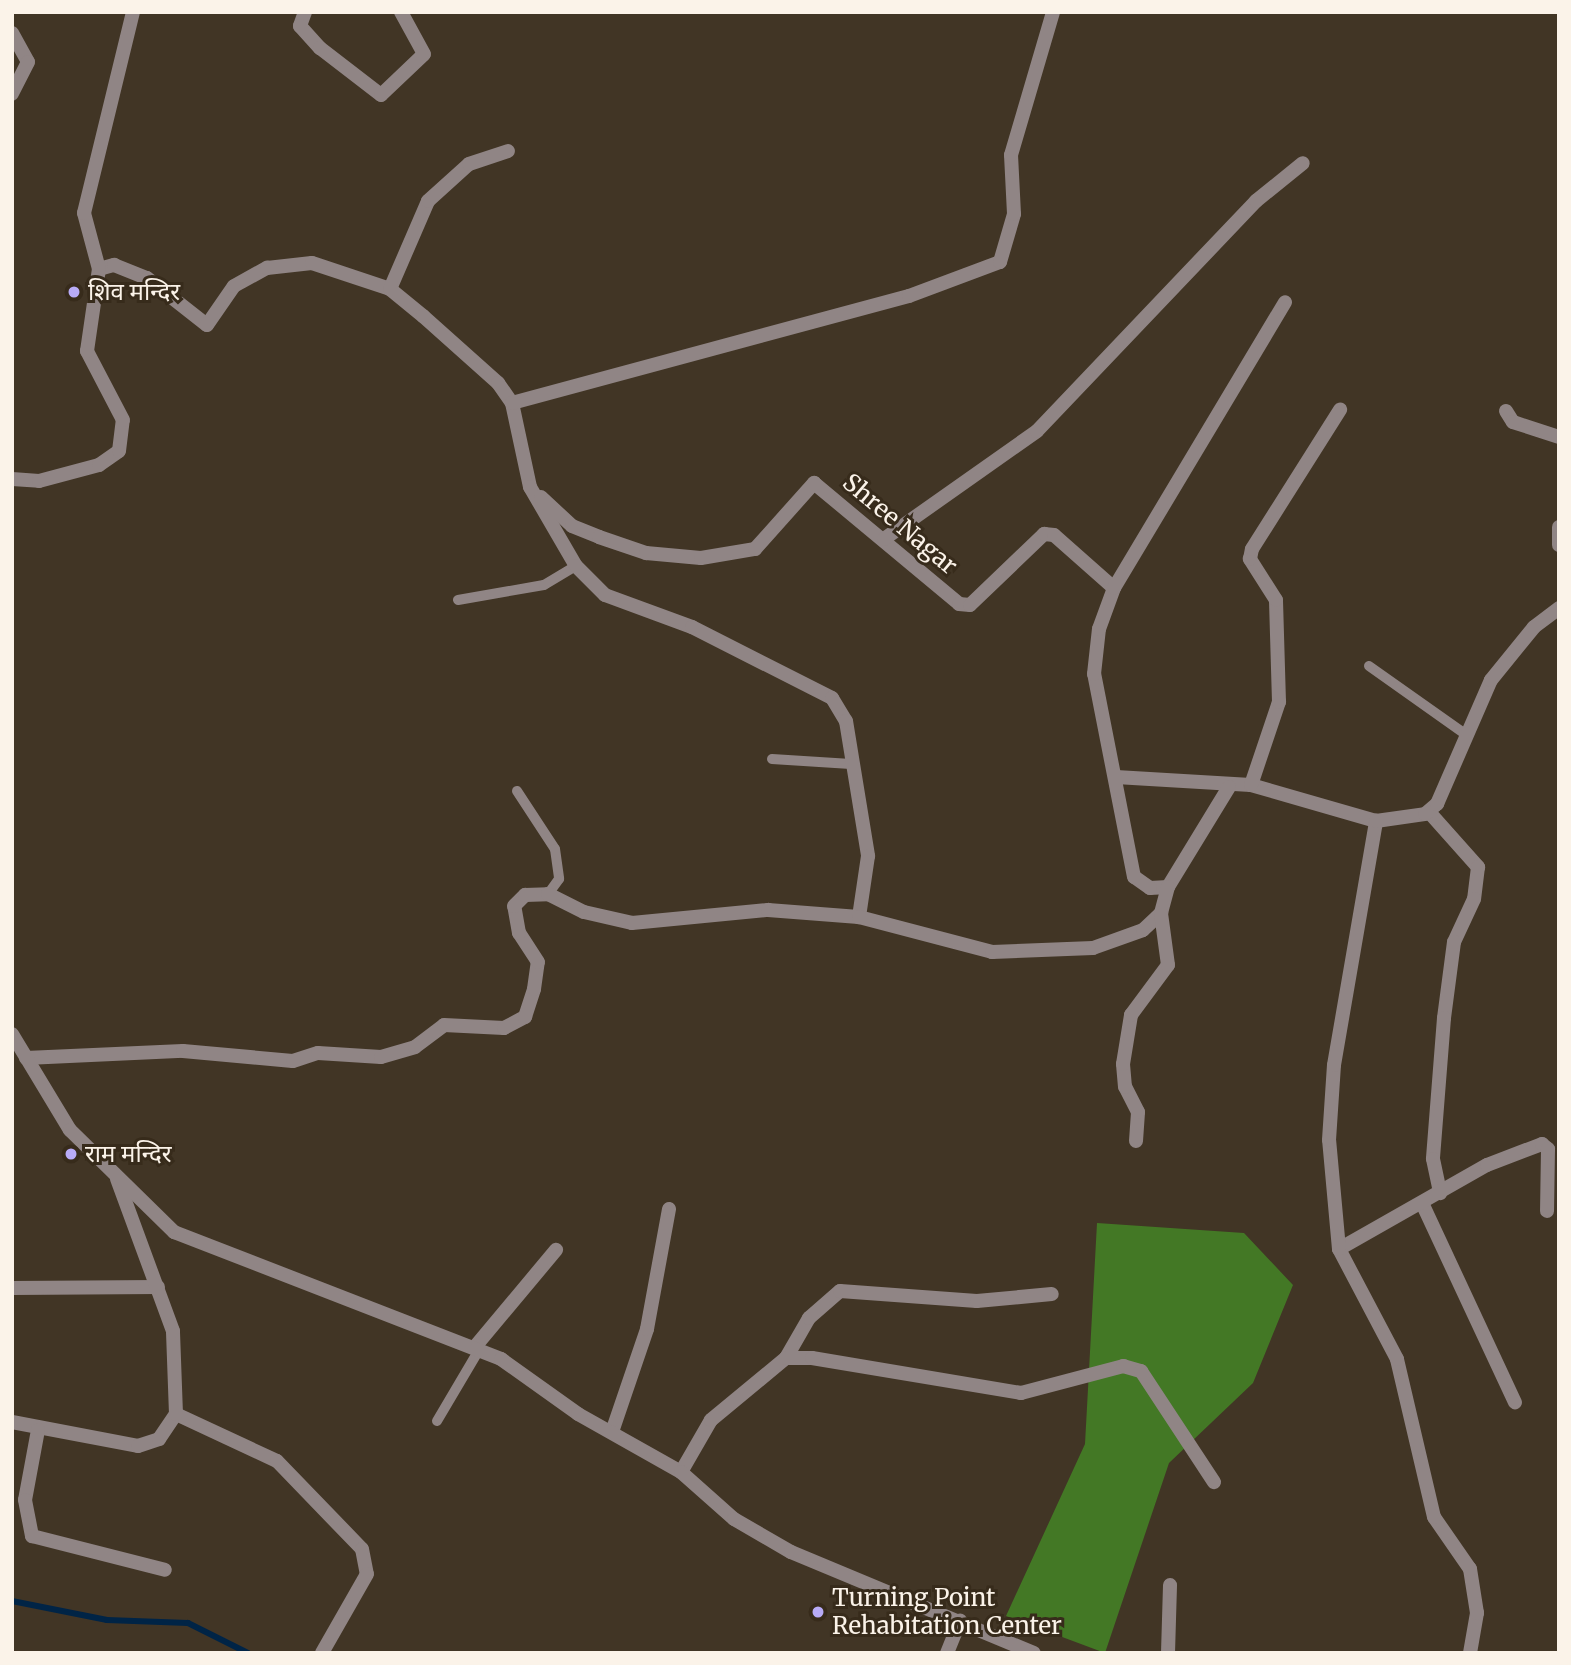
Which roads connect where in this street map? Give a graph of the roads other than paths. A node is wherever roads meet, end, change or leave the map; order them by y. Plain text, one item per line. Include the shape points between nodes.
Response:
1 (133, 12) edge
2 (305, 12) edge
3 (401, 12) edge
4 (1053, 12) edge
5 (12, 33) edge
6 (12, 94) edge
7 (508, 151) dead end
8 (1303, 163) dead end
9 (99, 269) junction
10 (390, 289) junction
11 (1285, 302) dead end
12 (512, 403) junction
13 (1340, 410) dead end
14 (1506, 411) dead end
15 (1559, 437) edge
16 (12, 479) edge
17 (530, 487) junction
18 (1559, 527) edge
19 (884, 540) junction
20 (1559, 545) edge
21 (576, 566) junction
22 (1114, 588) junction
23 (457, 600) dead end
24 (1559, 608) edge
25 (1369, 666) dead end
26 (1465, 734) junction
27 (772, 759) dead end
28 (851, 764) junction
29 (1116, 777) junction
30 (1251, 785) junction
31 (1228, 787) junction
32 (517, 791) dead end
33 (1429, 812) junction
34 (1376, 821) junction
35 (1168, 887) junction
36 (548, 894) junction
37 (1161, 913) junction
38 (859, 917) junction
39 (12, 1034) edge
40 (26, 1059) junction
41 (1136, 1140) dead end
42 (117, 1179) junction
43 (1440, 1193) junction
44 (1422, 1203) junction
45 (669, 1209) dead end
46 (1547, 1211) dead end
47 (1339, 1249) junction
48 (556, 1250) dead end
49 (158, 1287) junction
50 (12, 1289) edge
51 (1052, 1294) dead end
52 (477, 1349) junction
53 (786, 1359) junction
54 (1515, 1402) dead end
55 (176, 1414) junction
56 (437, 1421) dead end
57 (12, 1422) edge
58 (613, 1429) junction
59 (38, 1430) junction
60 (681, 1472) junction
61 (1214, 1482) dead end
62 (165, 1570) dead end
63 (1170, 1586) dead end
64 (960, 1620) junction
65 (322, 1653) edge
66 (947, 1653) edge
67 (1034, 1653) edge
68 (1168, 1653) edge
69 (1470, 1653) edge

1 - 9 street via 84,213
2 - 3 street via 300,26 320,48 381,95 424,54
4 - 12 street via 1011,155 1014,215 1000,262 909,296
5 - 6 street via 28,62
7 - 10 street via 469,164 428,201
8 - 19 street via 1256,201 1037,431
9 - 10 street via 114,265 147,278 207,324 234,286 267,268 312,263
9 - 16 street via 87,351 123,420 119,451 99,464 39,481
10 - 12 street via 498,383
11 - 22 street
12 - 17 street
13 - 30 street via 1252,549 1250,559 1276,600 1279,702
14 - 15 street via 1513,422
17 - 19 street, Shree Nagar via 572,526 646,553 701,558 755,549 814,483
17 - 21 street
18 - 20 street
19 - 22 street, Shree Nagar via 959,604 970,605 1044,534 1054,535
21 - 23 lane via 544,585
21 - 28 street via 606,595 692,627 832,698 846,721
22 - 29 street via 1099,629 1094,674
24 - 26 street via 1491,680
25 - 26 lane
26 - 33 street
27 - 28 lane
28 - 38 street via 868,856
29 - 31 street
29 - 35 street via 1125,854 1134,877 1150,888
30 - 31 street
30 - 34 street
31 - 35 street
32 - 36 lane via 555,849 559,879
33 - 34 street
33 - 43 street via 1478,867 1474,899 1454,942 1444,1018 1433,1159
34 - 47 street via 1334,1065 1329,1140
35 - 37 street
36 - 38 street via 583,912 632,923 768,910
36 - 40 street via 525,895 514,906 519,933 538,962 525,1017 504,1028 444,1025 415,1047 381,1057 318,1053 293,1062 183,1051
37 - 38 street via 1143,930 1093,948 992,952
37 - 41 street via 1168,965 1131,1015 1124,1064 1125,1087 1138,1112
39 - 40 street
40 - 42 street via 70,1130
42 - 49 street
42 - 52 street via 174,1232 216,1252
43 - 44 street
43 - 46 street via 1487,1165 1542,1144 1548,1149
44 - 47 street
44 - 54 street
45 - 58 street via 647,1329
47 - 69 street via 1397,1359 1434,1517 1470,1569 1477,1613
48 - 52 street
49 - 50 street
49 - 55 street via 173,1331
51 - 53 street via 977,1301 840,1291 810,1318
52 - 56 lane
52 - 58 street
53 - 60 street via 711,1420
53 - 61 street via 1021,1393 1123,1366 1141,1371
55 - 59 street via 159,1439 138,1447
55 - 65 street via 277,1461 362,1549 368,1574
57 - 59 street
58 - 60 street
59 - 62 street via 26,1500 32,1536
60 - 64 street via 734,1519 791,1552
63 - 68 street
64 - 66 street
64 - 67 street

